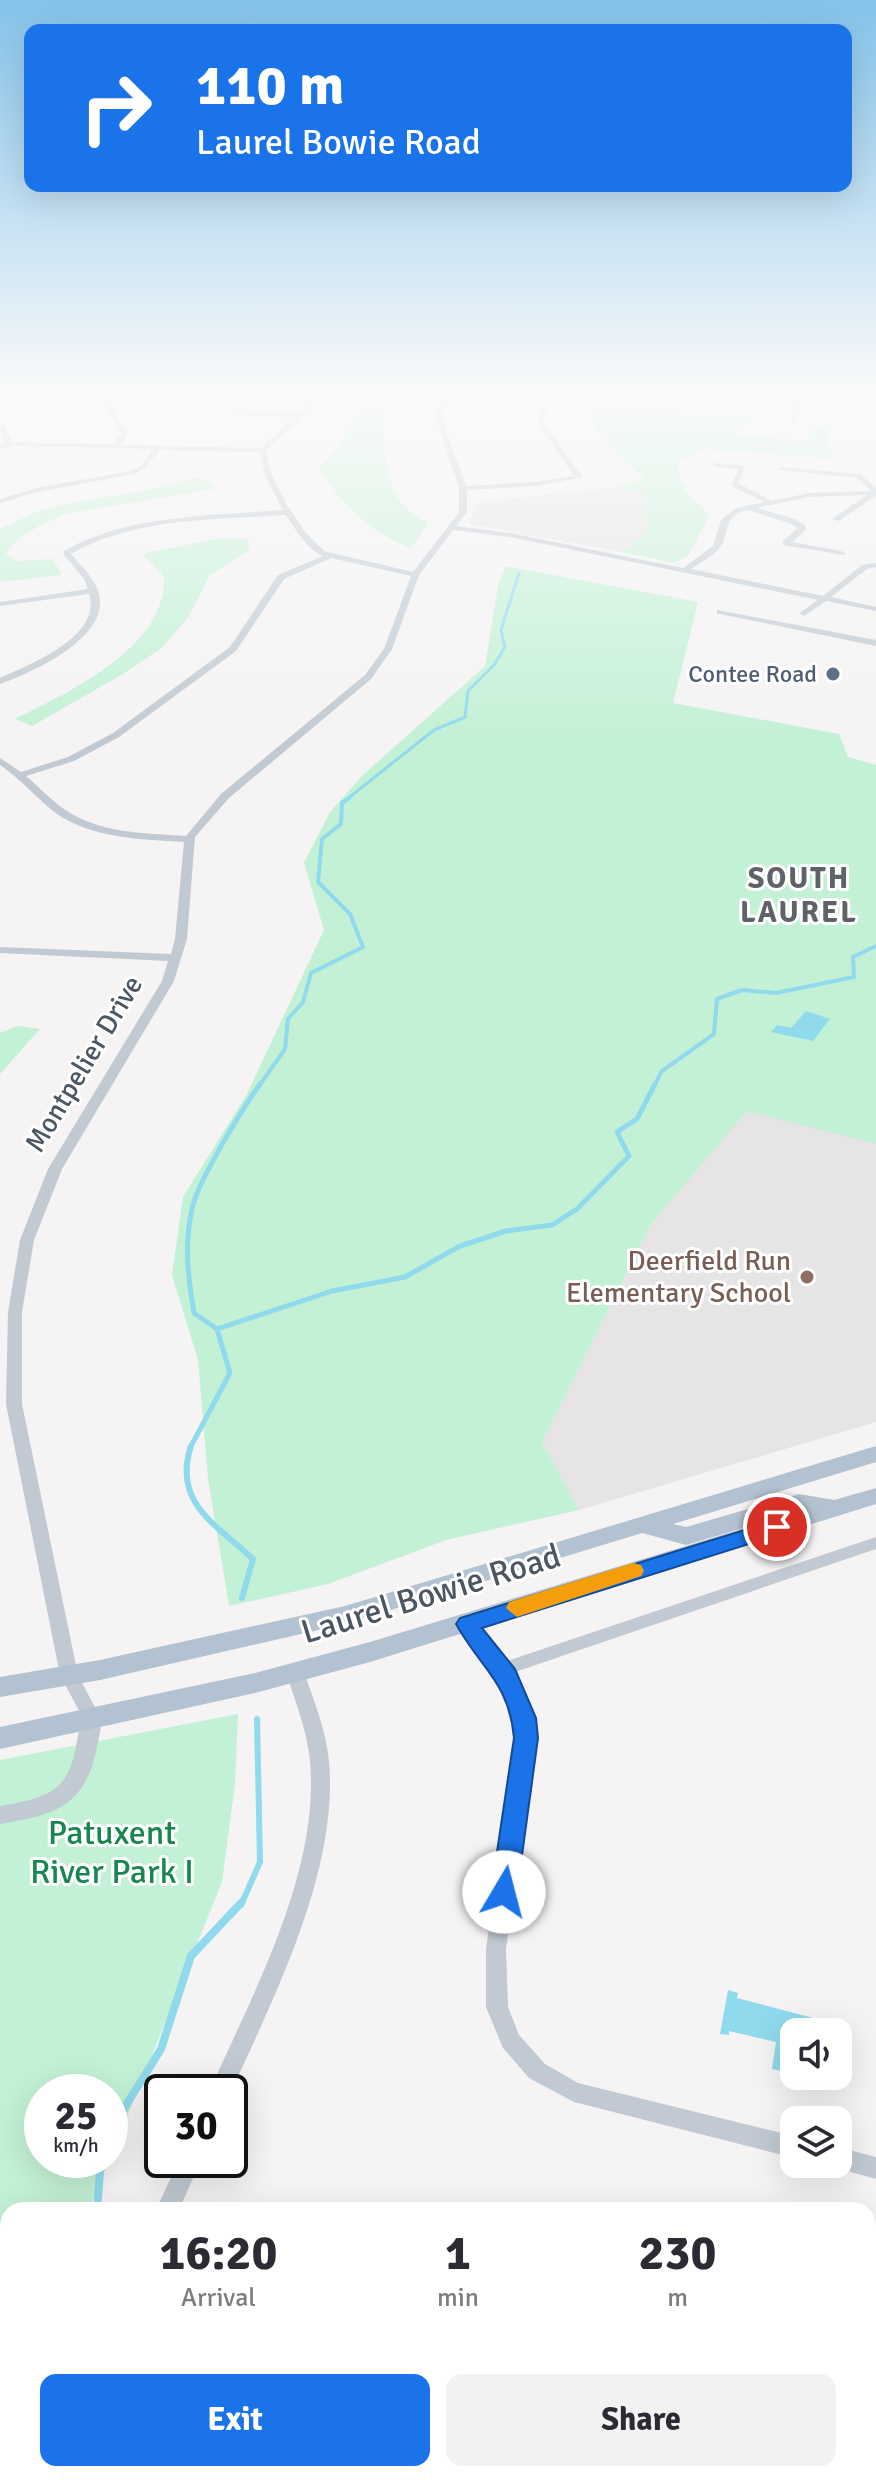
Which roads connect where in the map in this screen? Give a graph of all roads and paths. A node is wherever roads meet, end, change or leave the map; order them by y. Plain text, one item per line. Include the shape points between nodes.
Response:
1 (288, 508) edge
2 (463, 508) edge
3 (745, 508) edge
4 (750, 508) edge
5 (853, 508) edge
6 (290, 512) junction
7 (836, 519) dead end
8 (453, 528) junction
9 (841, 553) dead end
10 (329, 556) junction
11 (876, 565) edge
12 (685, 570) junction
13 (415, 575) junction
14 (92, 591) junction
15 (824, 598) junction
16 (0, 604) edge
17 (876, 609) edge
18 (720, 612) dead end
19 (804, 614) dead end
20 (876, 643) edge
21 (0, 681) edge
22 (0, 761) edge
23 (20, 775) junction
24 (190, 839) junction
25 (2, 953) edge
26 (176, 958) junction
27 (876, 1454) edge
28 (876, 1496) edge
29 (835, 1509) junction
30 (642, 1525) junction
31 (876, 1543) edge
32 (468, 1624) junction
33 (504, 1669) junction
34 (295, 1672) junction
35 (69, 1675) junction
36 (0, 1687) edge
37 (91, 1717) junction
38 (0, 1738) edge
39 (0, 1815) edge
40 (228, 2074) edge
41 (780, 2144) edge
42 (852, 2162) edge
43 (876, 2168) edge
44 (182, 2178) edge
45 (171, 2202) edge

1 - 6 street
2 - 8 street
3 - 12 street via 727,518 717,547
4 - 9 street via 803,528 786,543
5 - 7 street
6 - 10 street via 315,547
6 - 14 street via 146,527 81,542 67,553
8 - 12 street
8 - 13 street
10 - 13 street
10 - 23 street via 277,580 247,632 224,657 116,735 71,759
11 - 15 street via 865,567
12 - 15 street
13 - 24 street via 388,649 368,677 225,796
14 - 16 street
14 - 21 street via 91,619 74,642
15 - 17 street
15 - 19 street
18 - 20 street
22 - 23 street
23 - 24 street via 60,811 86,824
24 - 26 street, Montpelier Drive
25 - 26 street
26 - 35 street, Montpelier Drive via 157,1004 43,1194 27,1240 15,1312 17,1426
27 - 30 main road, Laurel Bowie Road
28 - 29 main road, Laurel Bowie Road
29 - 30 main road via 799,1502 686,1536
29 - 32 main road, Laurel Bowie Road
30 - 35 main road, Laurel Bowie Road via 345,1615
31 - 33 street
32 - 33 street
32 - 34 main road, Laurel Bowie Road
33 - 41 street via 524,1718 526,1738 496,1949 497,2007 511,2041 537,2071 574,2092
34 - 37 main road, Laurel Bowie Road
34 - 40 street via 320,1772 314,1839 276,1968
35 - 36 main road, Laurel Bowie Road
35 - 37 street, Montpelier Drive
37 - 38 main road, Laurel Bowie Road
37 - 39 street via 83,1770 75,1787 58,1801
42 - 43 street
44 - 45 street

